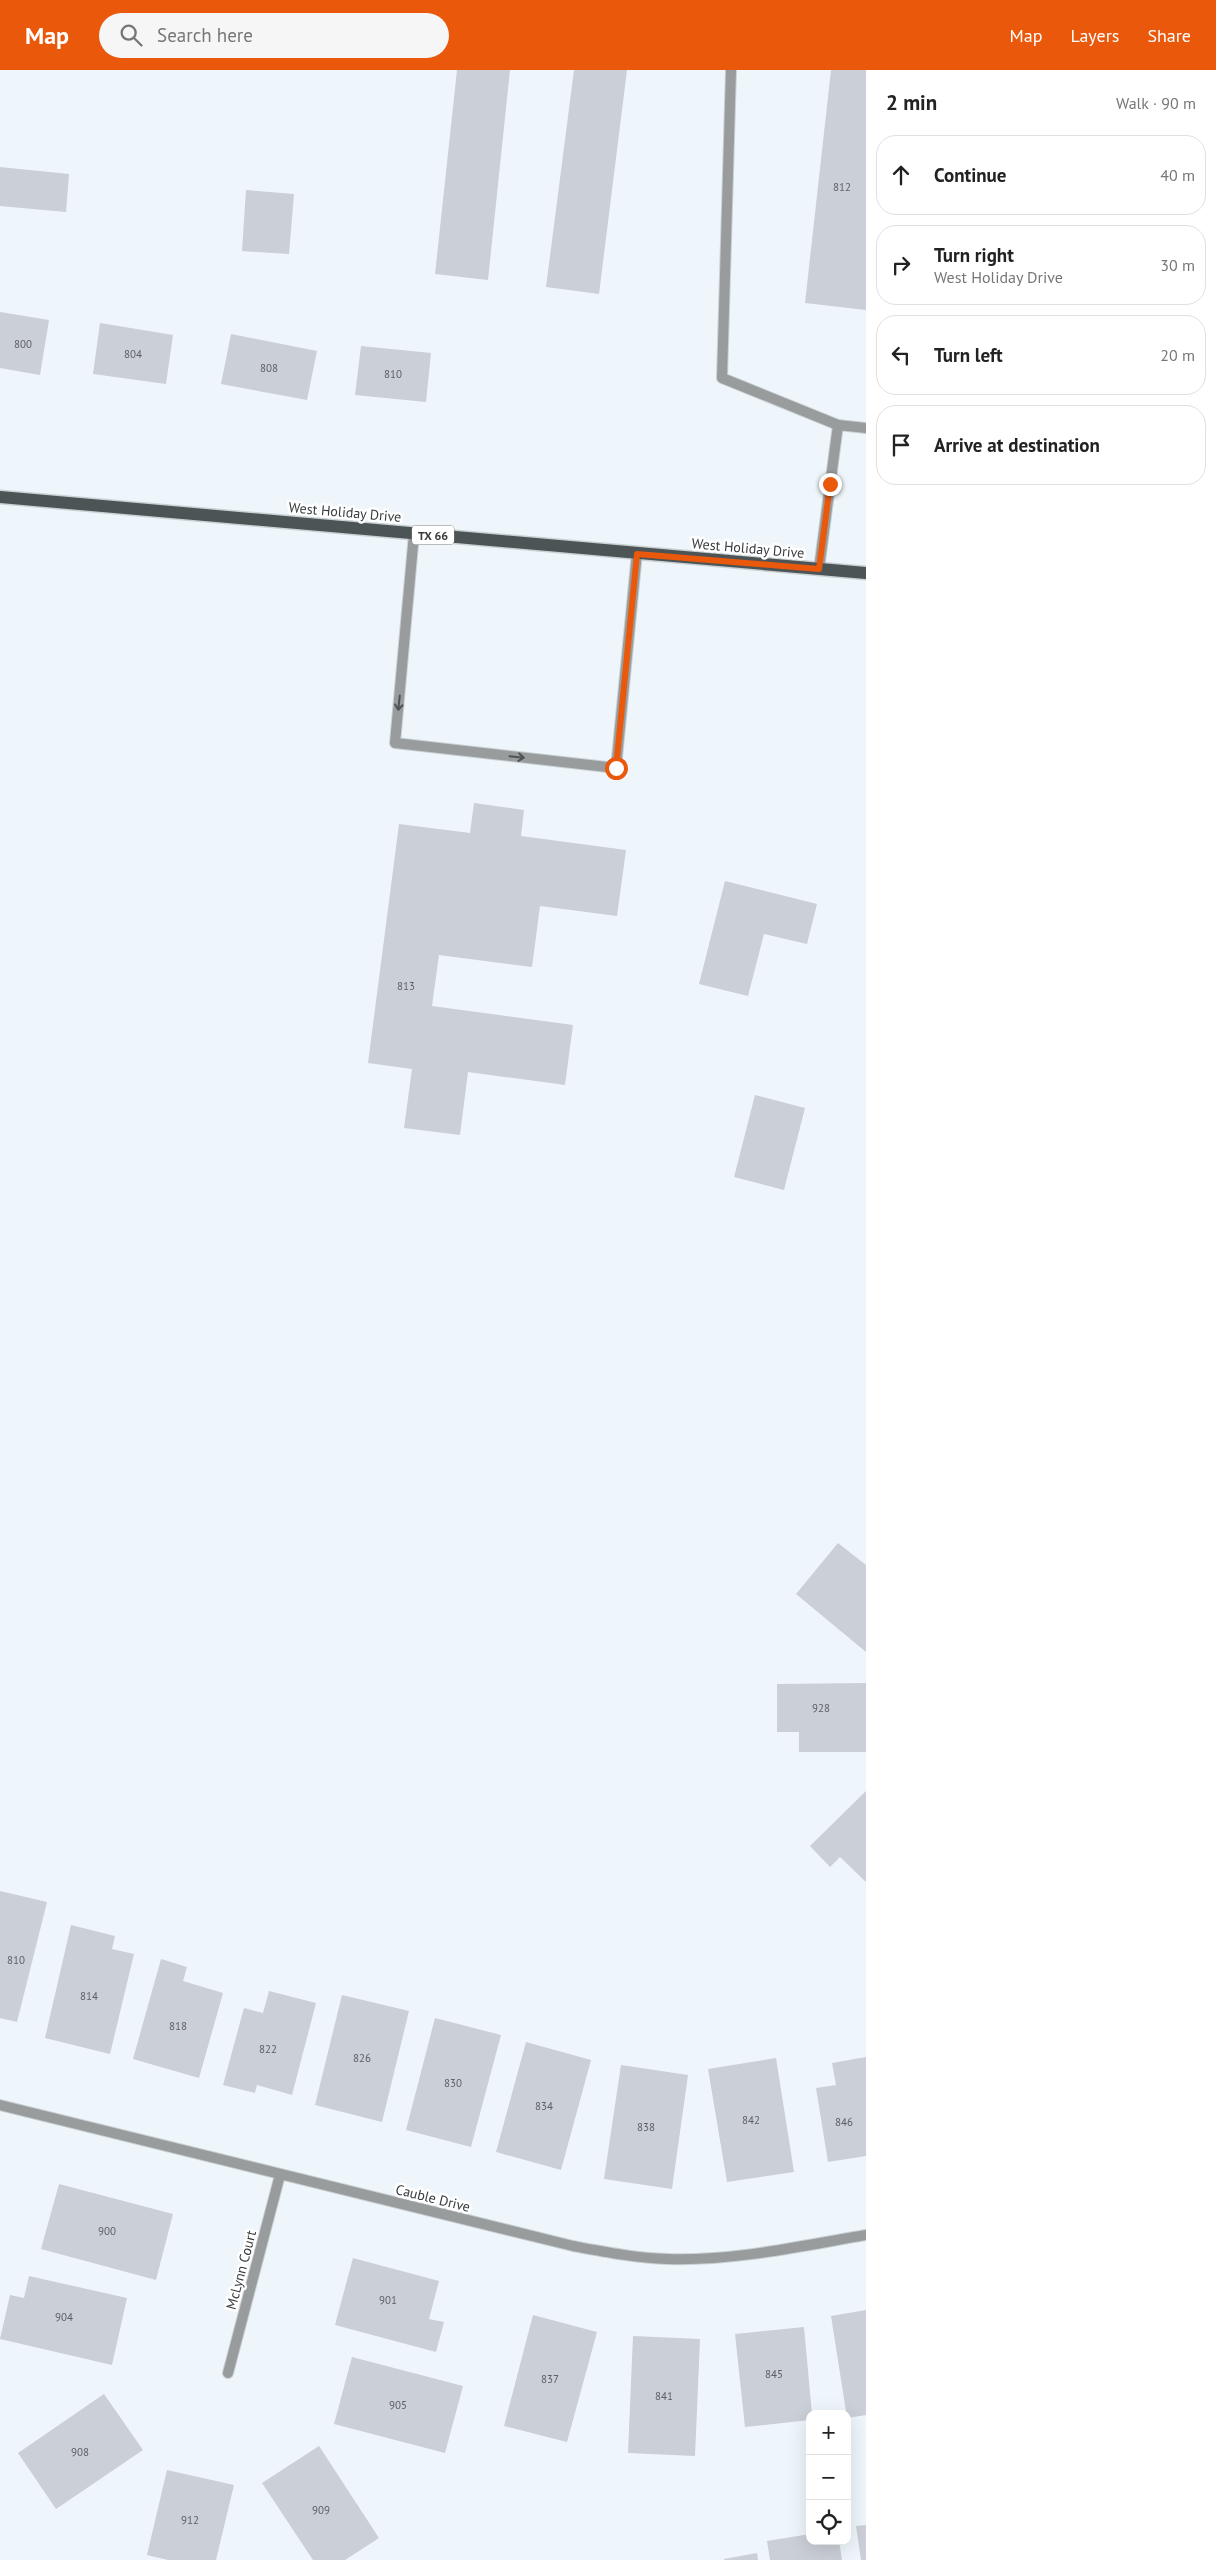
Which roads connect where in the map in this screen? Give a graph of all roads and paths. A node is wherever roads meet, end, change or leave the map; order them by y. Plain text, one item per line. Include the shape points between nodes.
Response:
1 (731, 70) edge
2 (838, 425) junction
3 (866, 428) edge
4 (0, 497) edge
5 (414, 534) junction
6 (637, 554) junction
7 (819, 569) junction
8 (866, 573) edge
9 (0, 2105) edge
10 (280, 2175) junction
11 (866, 2236) edge
12 (228, 2373) dead end

1 - 2 street via 722,378
2 - 3 street
2 - 7 street
4 - 5 main road, West Holiday Drive / TX 66
5 - 6 main road, West Holiday Drive / TX 66
5 -> 6 street via 395,744 616,768
6 - 7 main road, West Holiday Drive / TX 66
7 - 8 main road, West Holiday Drive / TX 66
9 - 10 street, Cauble Drive
10 - 11 street, Cauble Drive via 622,2255 713,2258
10 - 12 street, McLynn Court

